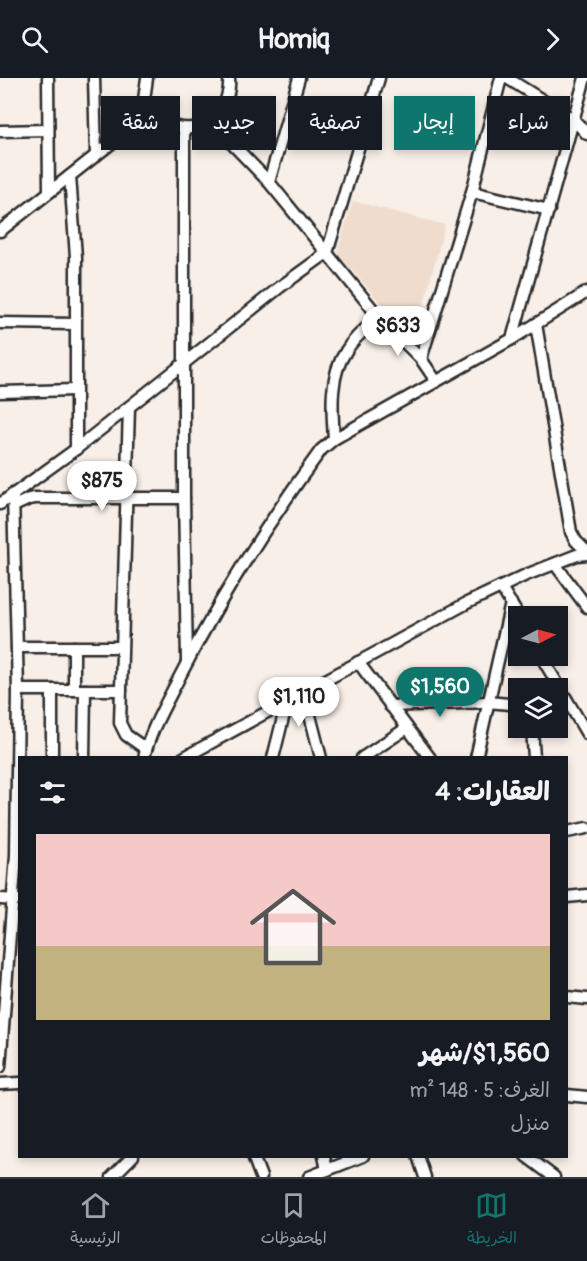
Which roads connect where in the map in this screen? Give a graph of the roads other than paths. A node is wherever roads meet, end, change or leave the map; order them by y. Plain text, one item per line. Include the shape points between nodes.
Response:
1 (48, 78) edge
2 (94, 78) edge
3 (147, 78) edge
4 (229, 78) edge
5 (299, 78) edge
6 (379, 78) edge
7 (501, 78) edge
8 (507, 78) edge
9 (585, 78) edge
10 (144, 96) edge
11 (227, 96) edge
12 (574, 120) junction
13 (192, 127) edge
14 (180, 128) edge
15 (184, 129) junction
16 (47, 130) junction
17 (0, 131) edge
18 (587, 134) edge
19 (102, 150) edge
20 (238, 150) edge
21 (96, 155) junction
22 (70, 176) junction
23 (269, 182) junction
24 (49, 192) junction
25 (472, 192) junction
26 (549, 210) junction
27 (0, 231) edge
28 (327, 253) junction
29 (587, 292) edge
30 (379, 317) junction
31 (0, 323) edge
32 (75, 324) junction
33 (536, 324) junction
34 (512, 339) junction
35 (421, 359) junction
36 (185, 364) junction
37 (436, 381) junction
38 (75, 390) junction
39 (0, 392) edge
40 (129, 407) junction
41 (334, 439) junction
42 (76, 448) junction
43 (13, 494) junction
44 (127, 498) junction
45 (184, 498) junction
46 (0, 504) edge
47 (14, 506) junction
48 (584, 551) edge
49 (555, 564) junction
50 (501, 587) junction
51 (511, 603) junction
52 (513, 606) edge
53 (587, 607) edge
54 (17, 647) junction
55 (74, 647) junction
56 (121, 647) junction
57 (187, 662) junction
58 (357, 662) junction
59 (546, 666) edge
60 (18, 690) junction
61 (52, 690) junction
62 (80, 690) junction
63 (121, 690) junction
64 (304, 692) junction
65 (287, 702) junction
66 (488, 702) junction
67 (508, 704) edge
68 (390, 706) junction
69 (570, 707) joint
70 (407, 728) junction
71 (587, 734) edge
72 (533, 738) edge
73 (202, 752) edge
74 (145, 753) edge
75 (52, 756) edge
76 (84, 756) edge
77 (274, 756) edge
78 (320, 756) edge
79 (365, 756) edge
80 (428, 756) edge
81 (476, 756) edge
82 (534, 756) edge
83 (18, 807) edge
84 (587, 828) edge
85 (568, 832) edge
86 (587, 896) edge
87 (568, 897) edge
88 (0, 899) edge
89 (17, 900) edge
90 (4, 966) edge
91 (568, 997) edge
92 (587, 999) edge
93 (0, 1067) edge
94 (18, 1083) edge
95 (0, 1084) edge
96 (568, 1095) edge
97 (587, 1097) edge
98 (130, 1158) edge
99 (254, 1158) edge
100 (324, 1158) edge
101 (359, 1158) edge
102 (419, 1158) edge
103 (529, 1158) edge
104 (326, 1173) edge
105 (112, 1177) edge
106 (261, 1177) edge
107 (309, 1177) edge
108 (425, 1177) edge
109 (553, 1177) edge

1 - 16 street
2 - 21 street
3 - 10 street
4 - 11 street
5 - 23 street
6 - 28 street
7 - 25 street
8 - 12 street
9 - 12 street
12 - 18 street
12 - 26 street
13 - 15 street
14 - 15 street
15 - 36 street
16 - 17 street
16 - 24 street
19 - 21 street
20 - 23 street
21 - 22 street
22 - 24 street
22 - 32 street via 76,258
23 - 28 street
24 - 27 street
25 - 26 street
25 - 35 street
26 - 34 street
28 - 30 street
28 - 36 street
29 - 33 street
30 - 35 street
30 - 41 street via 345,351 337,371 332,411
31 - 32 street
32 - 38 street
33 - 34 street
33 - 48 street via 572,532
34 - 37 street
35 - 37 street
36 - 40 street
36 - 45 street
37 - 41 street
38 - 39 street
38 - 42 street
40 - 42 street
40 - 44 street
41 - 57 street via 321,450 262,536
42 - 43 street
43 - 46 street
43 - 47 street
44 - 45 street
44 - 47 street via 35,498
44 - 56 street
45 - 57 street
47 - 54 street
48 - 49 street
49 - 50 street
49 - 53 street
50 - 51 street
50 - 58 street
51 - 52 street
51 - 66 street
54 - 55 street
54 - 60 street
55 - 56 street
55 - 62 street
56 - 63 street
57 - 74 street
58 - 64 street
58 - 68 street
59 - 69 street
60 - 61 street
60 - 83 street
61 - 62 street
61 - 75 street
62 - 63 street
62 - 76 street
63 - 74 street via 122,730
64 - 65 street
64 - 78 street
65 - 73 street
65 - 77 street
66 - 67 street
66 - 68 street
66 - 81 street
68 - 70 street
69 - 71 street
70 - 79 street
70 - 80 street
72 - 82 street
83 - 89 street
84 - 85 street
86 - 87 street
88 - 89 street
89 - 90 street
90 - 93 street
91 - 92 street
94 - 95 street
96 - 97 street
98 - 105 street
99 - 106 street
100 - 104 street
101 - 104 street
102 - 108 street
103 - 109 street
104 - 107 street

